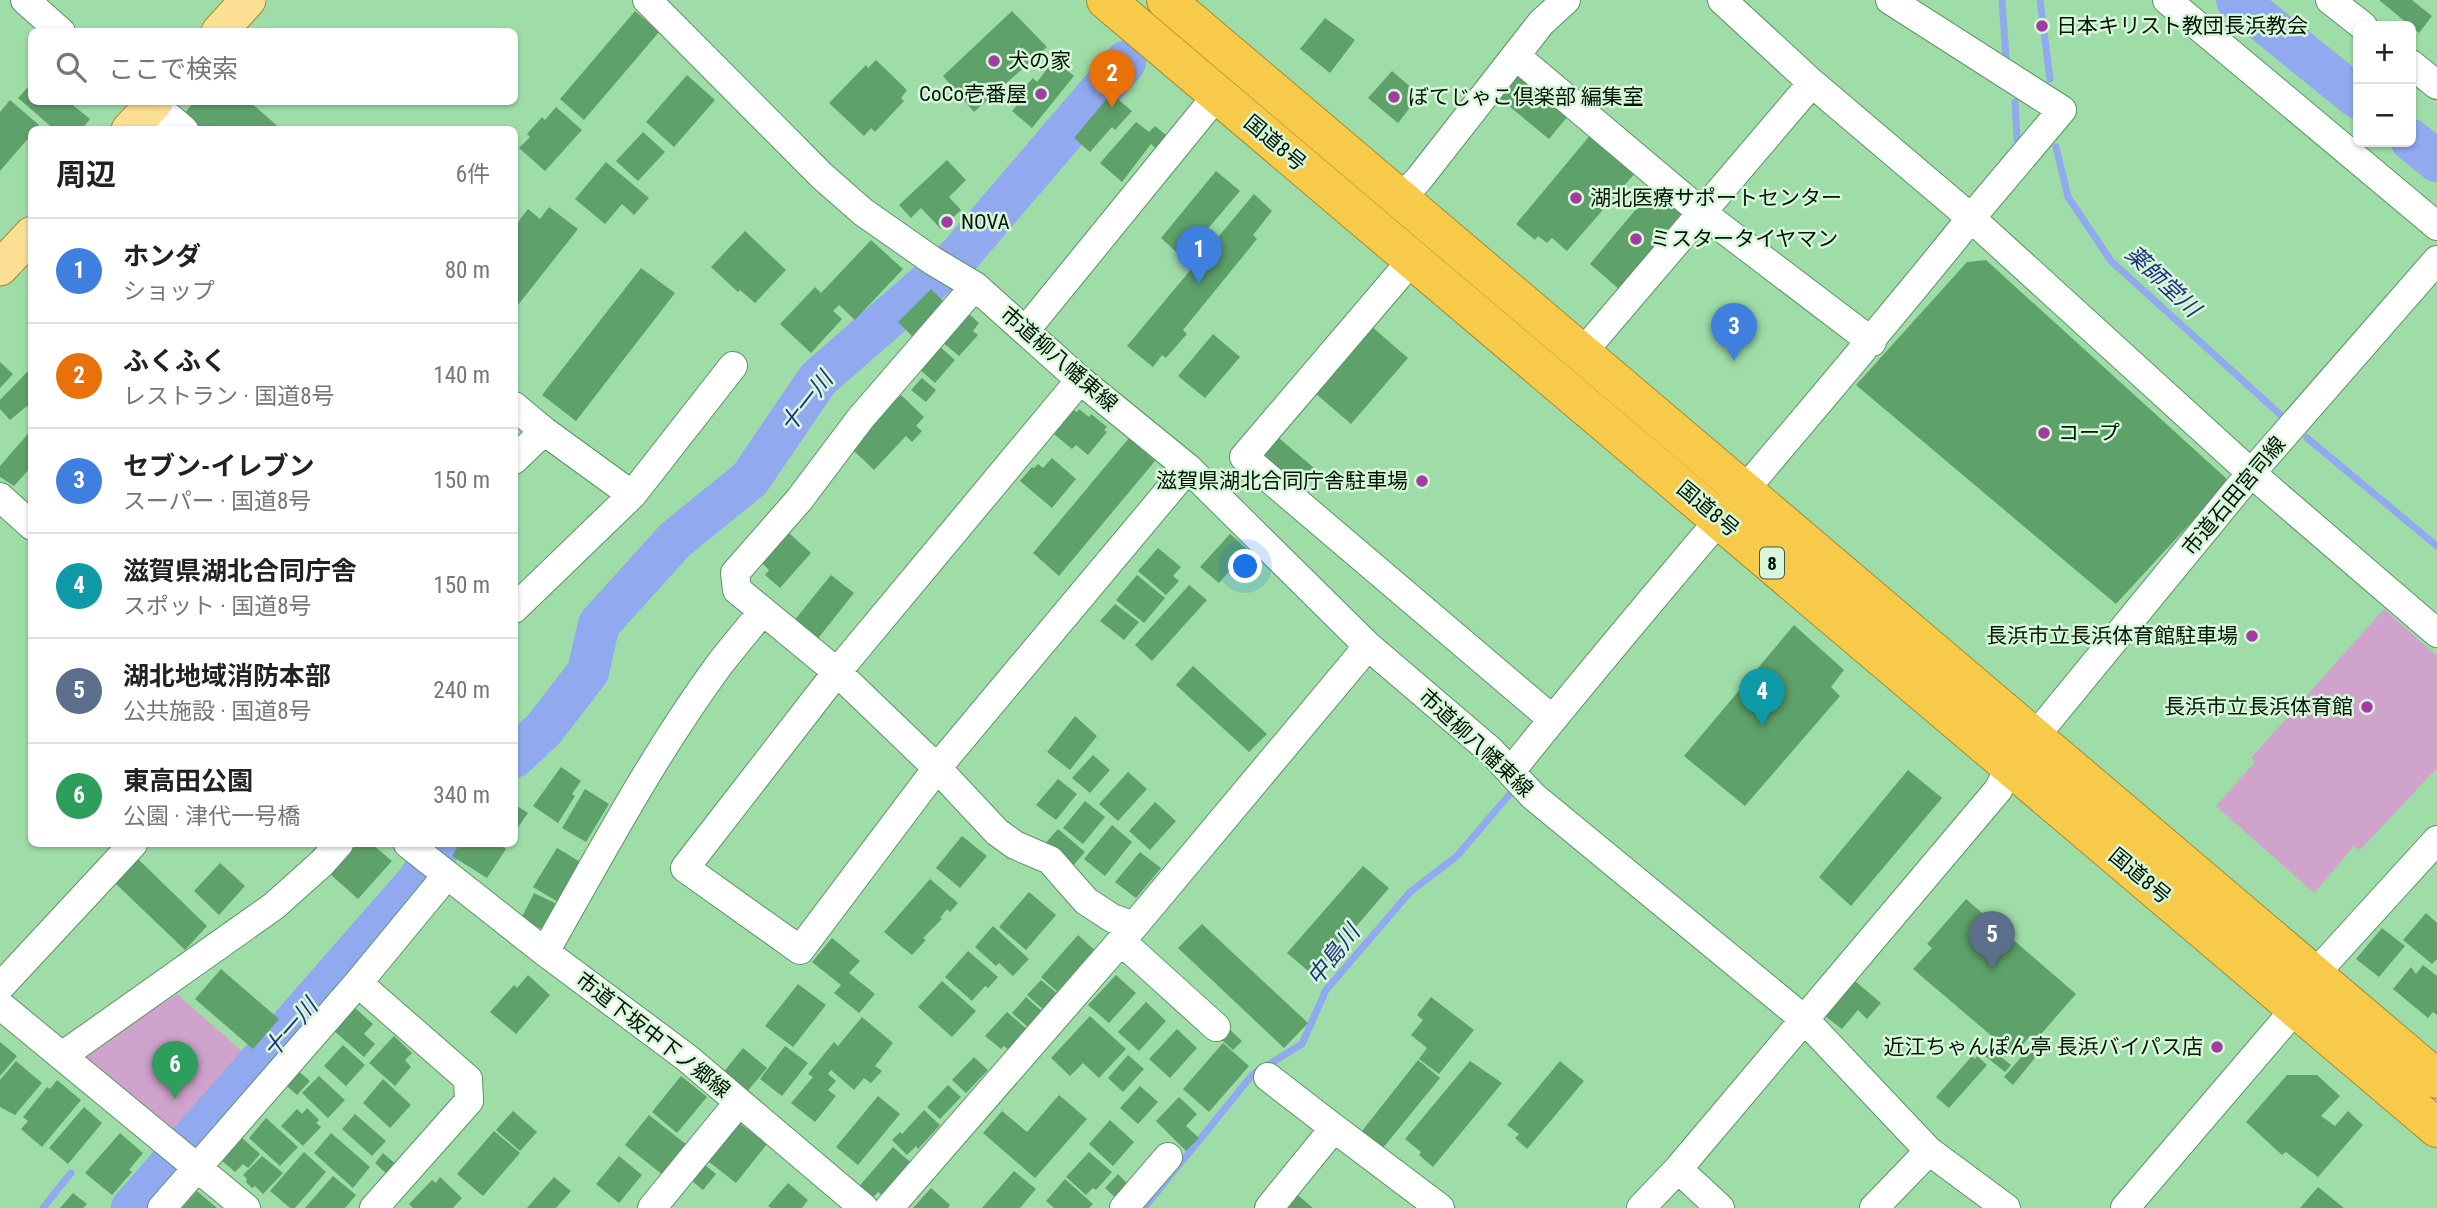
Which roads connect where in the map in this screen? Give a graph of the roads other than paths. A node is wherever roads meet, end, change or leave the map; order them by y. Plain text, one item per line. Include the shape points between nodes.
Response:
1 (25, 0) edge
2 (248, 0) edge
3 (647, 0) edge
4 (1106, 0) edge
5 (1166, 0) edge
6 (1566, 0) edge
7 (1722, 0) edge
8 (1890, 0) edge
9 (2167, 0) edge
10 (2330, 0) edge
11 (2357, 21) edge
12 (56, 28) edge
13 (223, 28) edge
14 (1516, 55) junction
15 (2416, 68) edge
16 (1812, 83) junction
17 (2437, 85) edge
18 (1217, 94) junction
19 (144, 110) edge
20 (179, 126) edge
21 (1401, 199) junction
22 (1701, 212) junction
23 (1971, 218) junction
24 (2437, 226) edge
25 (28, 238) edge
26 (1412, 260) junction
27 (2437, 260) edge
28 (0, 268) edge
29 (975, 286) junction
30 (1025, 331) junction
31 (1872, 342) junction
32 (1583, 352) junction
33 (733, 366) dead end
34 (1080, 380) junction
35 (518, 409) edge
36 (544, 431) junction
37 (518, 456) edge
38 (1188, 468) junction
39 (2251, 473) junction
40 (632, 495) junction
41 (0, 498) edge
42 (1731, 505) junction
43 (28, 522) edge
44 (518, 605) edge
45 (763, 611) junction
46 (2437, 633) edge
47 (1368, 646) junction
48 (837, 672) junction
49 (1552, 719) junction
50 (2036, 737) junction
51 (2010, 767) junction
52 (937, 768) junction
53 (1511, 771) junction
54 (2437, 840) edge
55 (130, 847) edge
56 (336, 847) edge
57 (428, 860) edge
58 (1128, 933) junction
59 (545, 952) junction
60 (2314, 975) junction
61 (358, 983) junction
62 (0, 987) edge
63 (0, 1005) edge
64 (2296, 1008) junction
65 (1805, 1020) junction
66 (1216, 1027) dead end
67 (62, 1056) junction
68 (1268, 1077) dead end
69 (2437, 1079) edge
70 (739, 1102) junction
71 (1334, 1128) junction
72 (2437, 1128) edge
73 (1929, 1151) junction
74 (1168, 1157) dead end
75 (186, 1159) junction
76 (1678, 1169) junction
77 (162, 1208) edge
78 (246, 1208) edge
79 (374, 1208) edge
80 (652, 1208) edge
81 (864, 1208) edge
82 (889, 1208) edge
83 (1124, 1208) edge
84 (1269, 1208) edge
85 (1440, 1208) edge
86 (1641, 1208) edge
87 (1720, 1208) edge
88 (1874, 1208) edge
89 (2006, 1208) edge
90 (2125, 1208) edge

1 - 12 street
2 - 13 main road
3 - 29 street, 市道柳八幡東線 via 863,212
4 - 18 highway, 国道8号 / 8
5 - 21 highway, 国道8号 / 8
6 - 14 street
7 - 16 street
8 - 23 street via 2062,110
9 - 24 street
10 - 11 street
14 - 21 street
14 - 22 street
15 - 17 street
16 - 22 street
16 - 23 street
18 - 26 highway, 国道8号 / 8
18 - 30 street
19 - 20 street
21 - 32 highway, 国道8号 / 8
22 - 31 street
22 - 32 street
23 - 31 street
23 - 39 street
25 - 28 main road
26 - 42 highway, 国道8号 / 8
26 - 49 street via 1244,457
27 - 39 street, 市道石田宮司線
29 - 30 street, 市道柳八幡東線
29 - 45 street via 735,573 737,590
30 - 34 street, 市道柳八幡東線
31 - 42 street
32 - 42 highway, 国道8号 / 8
33 - 40 street
34 - 38 street, 市道柳八幡東線
34 - 48 street
35 - 36 street
36 - 37 street
36 - 40 street
38 - 47 street, 市道柳八幡東線
38 - 52 street
39 - 46 street
39 - 50 street, 市道石田宮司線
40 - 44 street
41 - 43 street
42 - 49 street
42 - 50 highway, 国道8号 / 8
42 - 51 highway, 国道8号 / 8
45 - 48 street
45 - 59 street via 681,723
47 - 53 street, 市道柳八幡東線
47 - 58 street
48 - 52 street
48 - 52 street via 685,868 800,950
49 - 53 street
50 - 51 street, 市道石田宮司線
50 - 60 highway, 国道8号 / 8
51 - 64 highway, 国道8号 / 8
51 - 65 street, 市道石田宮司線 via 1998,790
52 - 58 street via 997,832 1050,860 1086,901
53 - 65 street, 市道柳八幡東線 via 1533,796
54 - 60 street
55 - 62 street
56 - 67 street via 274,906
57 - 59 street, 市道下坂中下ノ郷線
57 - 61 street
58 - 66 street
58 - 82 street
59 - 70 street, 市道下坂中下ノ郷線
60 - 69 highway, 国道8号 / 8
61 - 75 street
61 - 79 street via 468,1079 469,1101
63 - 67 street
64 - 72 highway, 国道8号 / 8
64 - 90 street
65 - 73 street, 市道柳八幡東線
65 - 76 street, 市道石田宮司線
67 - 75 street
68 - 71 street
70 - 80 street
70 - 81 street, 市道下坂中下ノ郷線
71 - 84 street
71 - 85 street
73 - 88 street
73 - 89 street, 市道柳八幡東線
74 - 83 street
75 - 77 street
75 - 78 street
76 - 86 street, 市道石田宮司線
76 - 87 street

